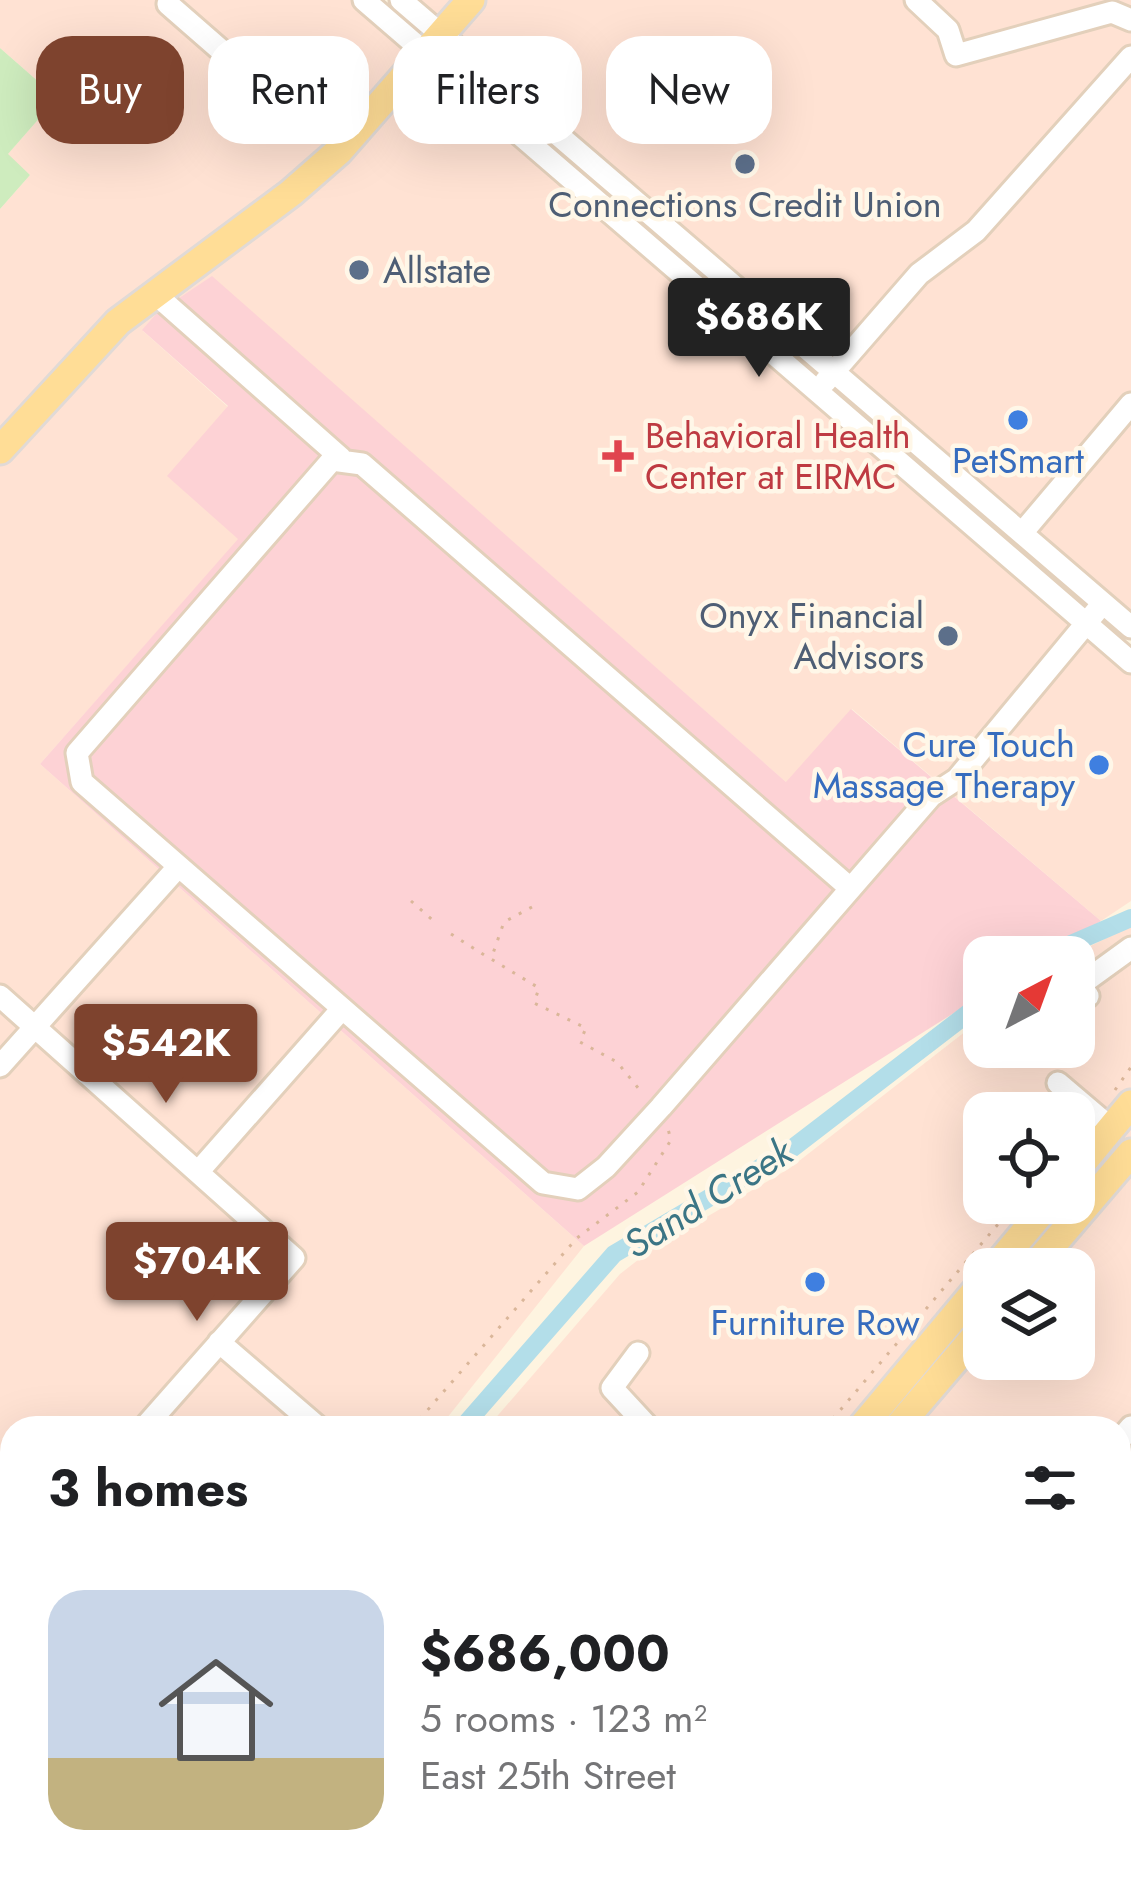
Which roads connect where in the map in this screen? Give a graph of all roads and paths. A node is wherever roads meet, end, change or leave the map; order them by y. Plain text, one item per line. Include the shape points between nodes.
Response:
1 (364, 0) edge
2 (401, 0) edge
3 (470, 0) edge
4 (916, 0) edge
5 (167, 4) dead end
6 (1131, 20) edge
7 (419, 36) edge
8 (427, 36) edge
9 (442, 36) edge
10 (208, 39) edge
11 (1131, 57) edge
12 (393, 90) edge
13 (542, 144) edge
14 (555, 144) edge
15 (154, 293) junction
16 (834, 371) junction
17 (817, 392) junction
18 (1131, 404) edge
19 (0, 450) edge
20 (341, 458) junction
21 (1022, 533) junction
22 (1103, 603) junction
23 (1086, 624) junction
24 (1131, 626) edge
25 (1131, 662) edge
26 (178, 866) junction
27 (850, 888) junction
28 (411, 901) dead end
29 (532, 907) dead end
30 (437, 924) dead end
31 (451, 934) dead end
32 (1131, 948) edge
33 (491, 958) junction
34 (1095, 974) edge
35 (0, 996) edge
36 (340, 1011) junction
37 (34, 1027) junction
38 (0, 1066) edge
39 (1131, 1066) edge
40 (1058, 1083) dead end
41 (639, 1089) dead end
42 (1123, 1101) edge
43 (663, 1123) dead end
44 (1112, 1128) junction
45 (1095, 1148) edge
46 (1131, 1153) edge
47 (198, 1172) junction
48 (1095, 1187) edge
49 (1095, 1195) edge
50 (998, 1224) edge
51 (1032, 1224) edge
52 (1071, 1224) edge
53 (1012, 1248) edge
54 (1050, 1248) edge
55 (963, 1310) edge
56 (220, 1342) junction
57 (963, 1346) edge
58 (638, 1353) dead end
59 (155, 1416) edge
60 (305, 1416) edge
61 (422, 1416) edge
62 (638, 1416) edge
63 (835, 1416) edge
64 (885, 1416) edge
65 (888, 1416) edge

1 - 7 street
2 - 8 street
3 - 9 main road
4 - 6 street via 948,30 956,55 1112,12
5 - 10 street
11 - 16 street via 976,231 920,274
12 - 15 main road via 310,178
13 - 17 street
14 - 16 street
15 - 19 main road
15 - 20 street
16 - 17 street
16 - 21 street
17 - 23 street
18 - 21 street
20 - 26 street via 77,753 82,782
20 - 27 street via 362,464
21 - 22 street
22 - 23 street
22 - 24 street
23 - 25 street
23 - 27 street via 957,779 931,796
26 - 36 street
26 - 37 street
27 - 36 street via 578,1189 543,1183
28 - 30 path
29 - 33 path via 504,922
31 - 33 path
32 - 34 street
33 - 41 path via 539,988 534,1003 586,1028 580,1042 617,1062
35 - 37 street
36 - 47 street
37 - 38 street
37 - 47 street
39 - 42 path via 1115,1084
40 - 44 street
42 - 44 main road
43 - 61 path via 671,1140 638,1192 577,1238
44 - 45 main road
44 - 48 main road via 1120,1142
46 - 49 main road
47 - 56 street via 294,1258
50 - 63 path
51 - 53 main road
52 - 54 main road
55 - 64 main road
56 - 59 street
56 - 60 street
57 - 65 main road
58 - 62 street via 612,1388

